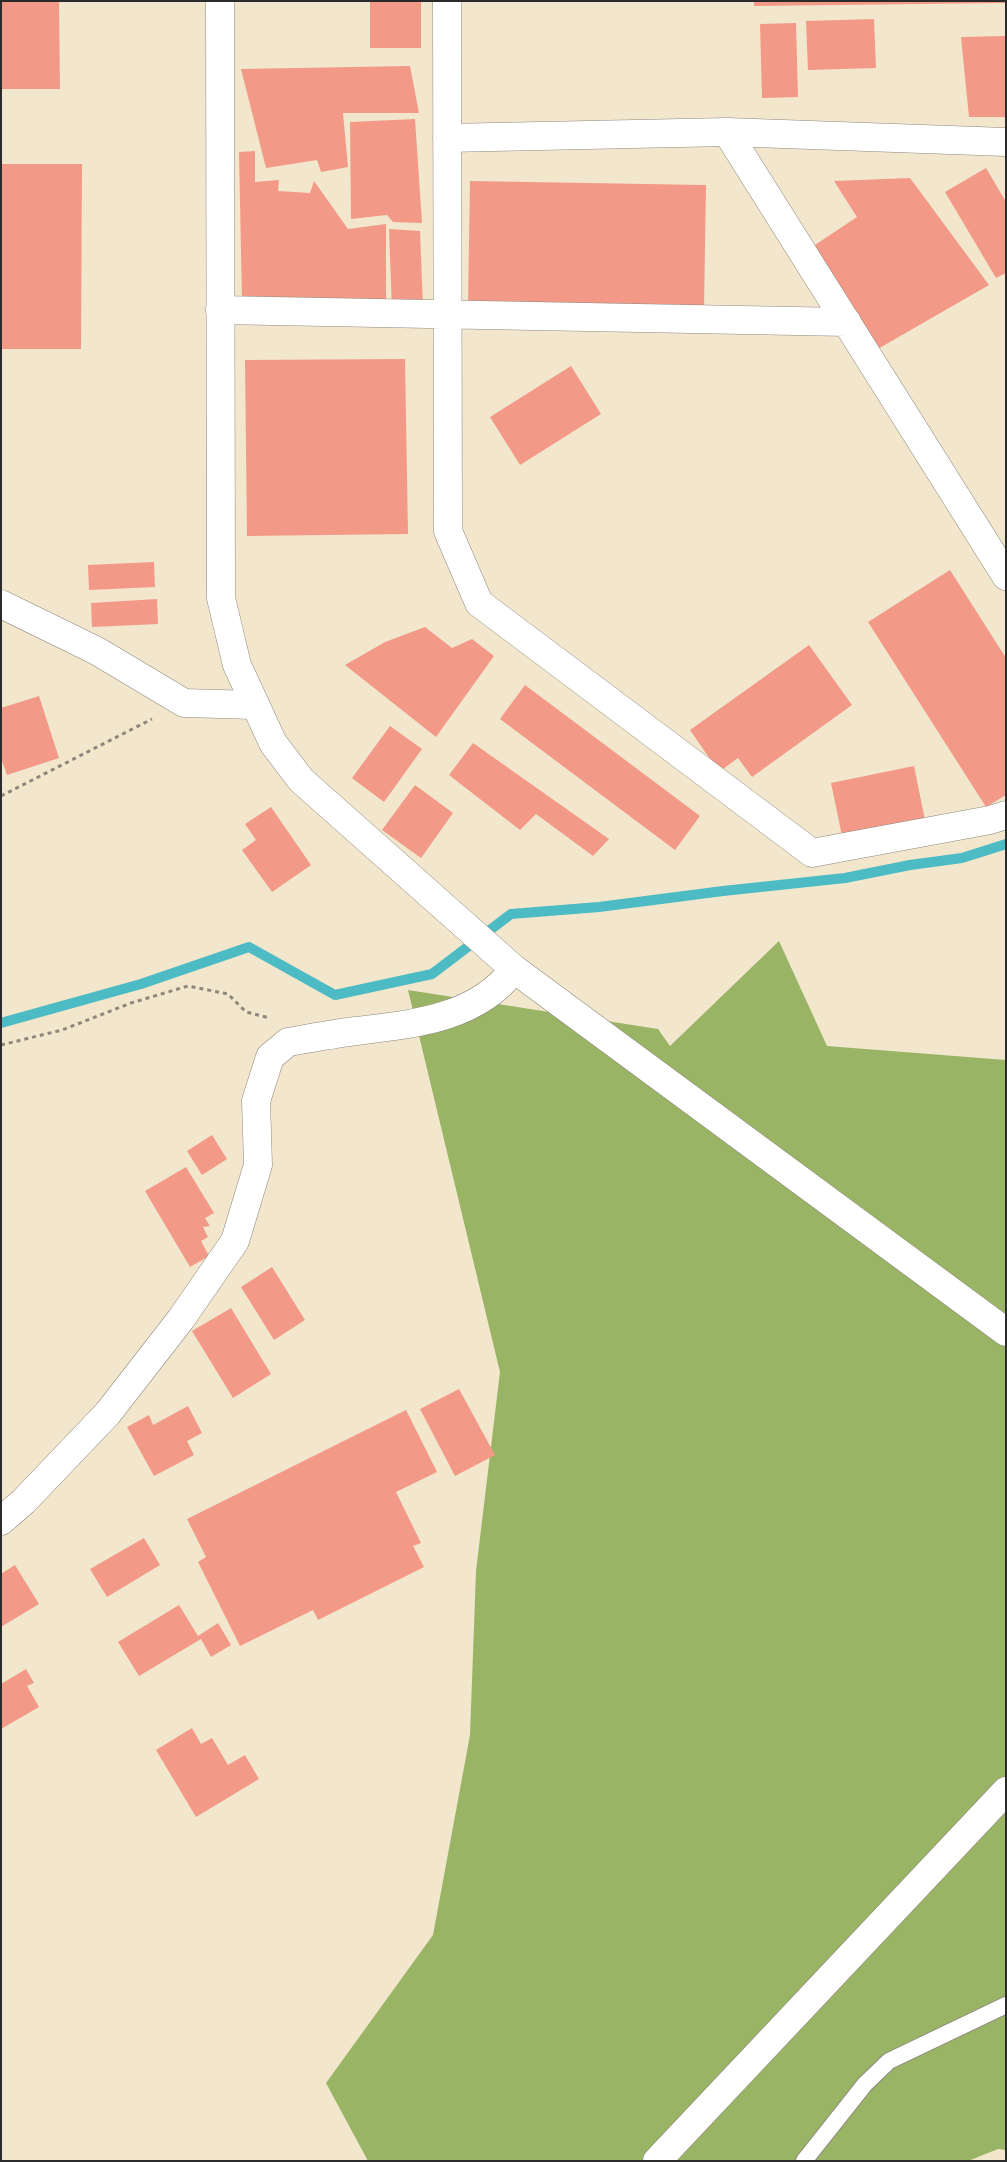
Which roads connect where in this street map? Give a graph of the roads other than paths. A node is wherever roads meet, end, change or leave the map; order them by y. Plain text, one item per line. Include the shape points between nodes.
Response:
1 (220, 1) edge
2 (447, 1) edge
3 (727, 132) junction
4 (447, 138) junction
5 (1006, 142) edge
6 (220, 310) junction
7 (448, 315) junction
8 (846, 322) junction
9 (1006, 576) edge
10 (1, 604) edge
11 (255, 705) junction
12 (1006, 815) edge
13 (514, 969) junction
14 (1006, 1332) edge
15 (4, 1511) edge
16 (1006, 1791) edge
17 (1006, 2005) edge
18 (658, 2161) edge
19 (804, 2161) edge

1 - 6 street
2 - 4 street
3 - 4 street
3 - 5 street
3 - 8 street
4 - 7 street
6 - 7 street
6 - 11 street via 221,598 237,665
7 - 8 street
7 - 12 street via 448,531 479,603 812,853
8 - 9 street
10 - 11 street via 97,651 184,703
11 - 13 street via 273,743 301,780
13 - 14 street
13 - 15 street via 502,985 471,1005 427,1022 288,1042 270,1057 256,1101 258,1165 235,1241 108,1413 24,1500
16 - 18 street
17 - 19 lane via 889,2062 865,2084

